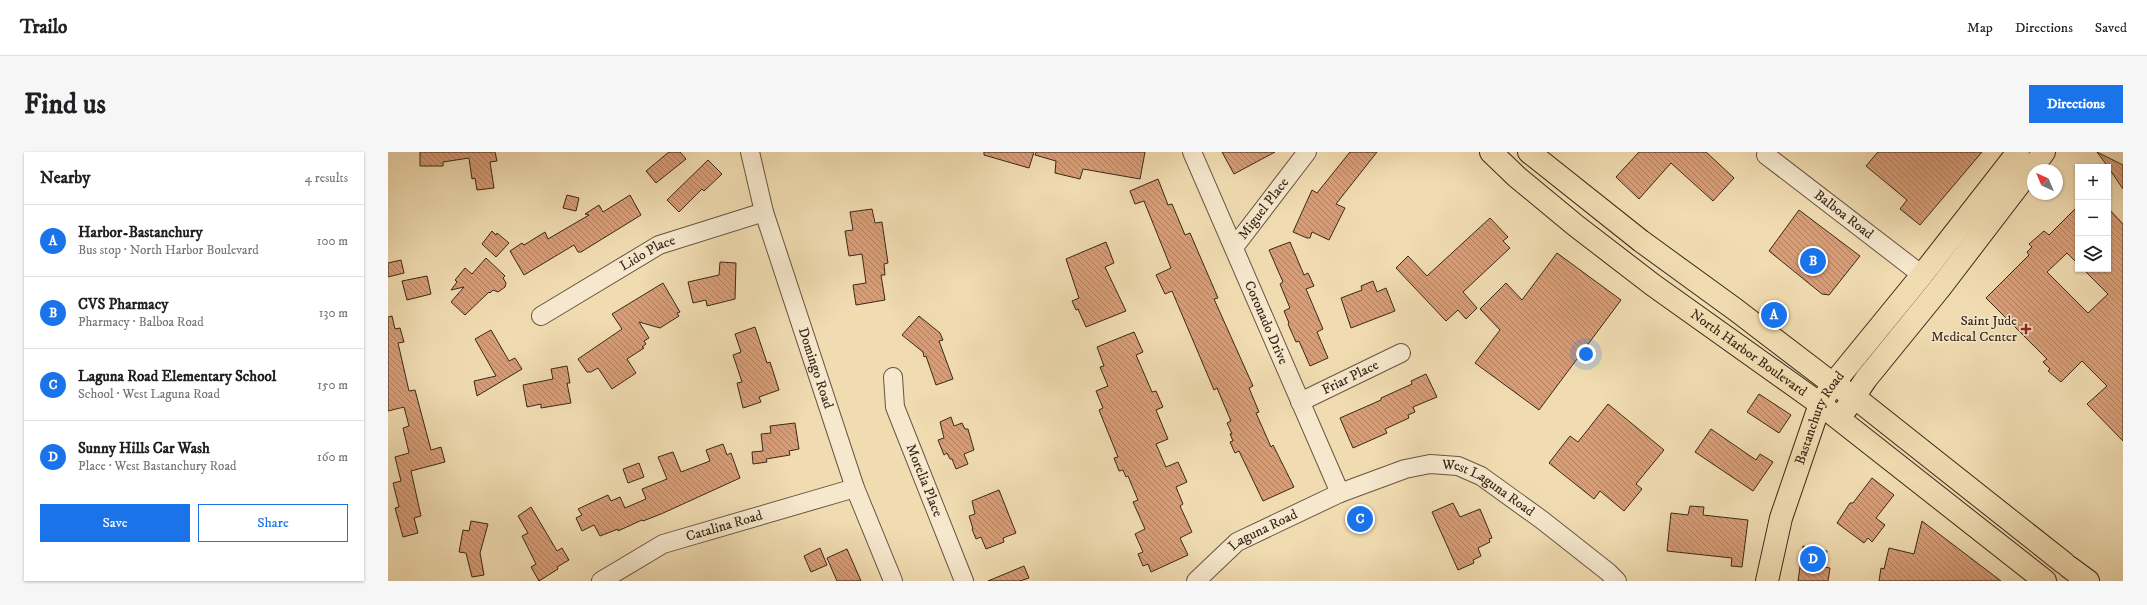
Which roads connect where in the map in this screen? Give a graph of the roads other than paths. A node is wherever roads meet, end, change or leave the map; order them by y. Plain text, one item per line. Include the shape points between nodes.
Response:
1 (750, 152) edge
2 (1192, 152) edge
3 (1307, 152) edge
4 (1491, 152) edge
5 (1529, 152) edge
6 (2018, 152) edge
7 (2044, 152) edge
8 (1766, 154) dead end
9 (764, 212) junction
10 (1235, 246) junction
11 (1922, 275) junction
12 (541, 316) dead end
13 (1401, 353) dead end
14 (893, 377) dead end
15 (1833, 384) junction
16 (1853, 396) junction
17 (1300, 402) junction
18 (1820, 404) junction
19 (1839, 420) junction
20 (1803, 456) junction
21 (855, 488) junction
22 (1340, 493) junction
23 (601, 581) edge
24 (893, 581) edge
25 (964, 581) edge
26 (1196, 581) edge
27 (1617, 581) edge
28 (1767, 581) edge
29 (2046, 581) edge
30 (2088, 581) edge

1 - 9 street, Domingo Road
2 - 10 street, Coronado Drive
3 - 10 street, Miguel Place
4 - 18 main road, North Harbor Boulevard via 1553,208 1653,285
5 - 15 main road, North Harbor Boulevard via 1641,241
6 - 11 main road, Bastanchury Road
7 - 16 main road, Bastanchury Road
8 - 11 street, Balboa Road
9 - 12 street, Lido Place via 659,245
9 - 21 street, Domingo Road
10 - 17 street, Coronado Drive
11 - 15 main road, Bastanchury Road
13 - 17 street, Friar Place
14 - 25 street, Morelia Place via 895,407
15 - 16 main road, North Harbor Boulevard
15 - 18 main road, Bastanchury Road
16 - 19 main road, Bastanchury Road
16 - 30 main road, North Harbor Boulevard
17 - 22 street, Coronado Drive
18 - 19 main road, North Harbor Boulevard
18 - 20 main road, Bastanchury Road
19 - 20 main road, Bastanchury Road
19 - 29 main road, North Harbor Boulevard
20 - 28 main road via 1781,518
21 - 23 street, Catalina Road via 663,544
21 - 24 street, Domingo Road
22 - 26 street, Laguna Road via 1237,542
22 - 27 street, West Laguna Road via 1405,468 1430,464 1458,466 1481,476 1542,520

